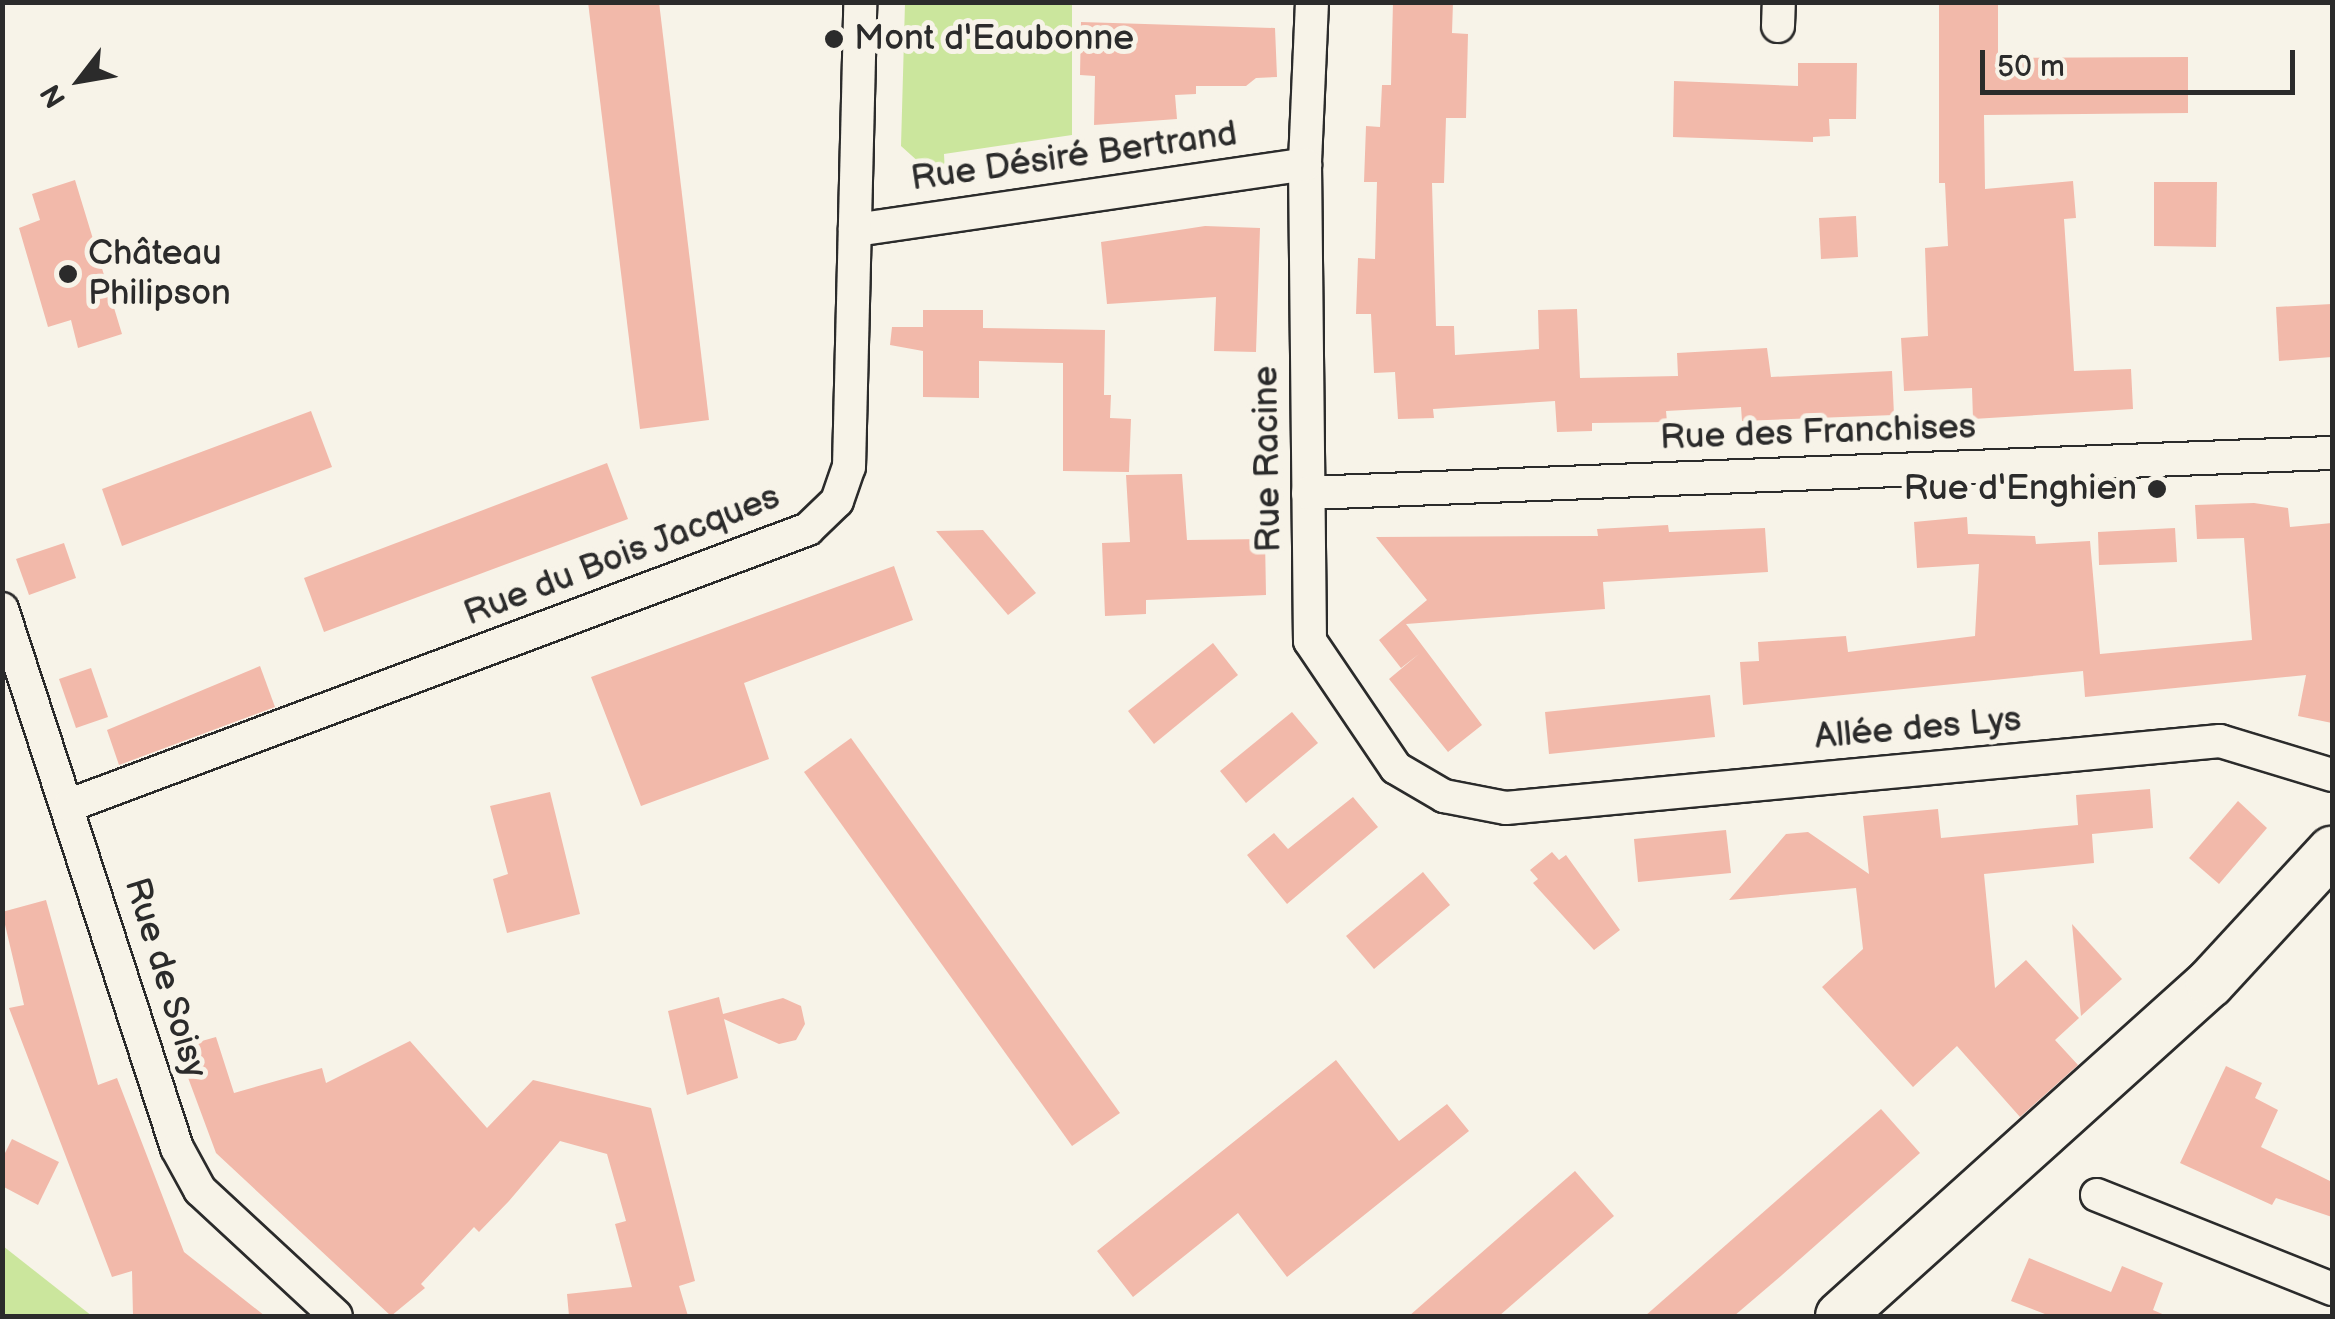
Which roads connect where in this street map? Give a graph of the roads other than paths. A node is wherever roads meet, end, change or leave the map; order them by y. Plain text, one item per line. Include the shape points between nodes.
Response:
1 (860, 2) edge
2 (1312, 2) edge
3 (1305, 164) junction
4 (854, 230) junction
5 (2332, 452) edge
6 (1308, 494) junction
7 (2, 609) edge
8 (2332, 775) edge
9 (70, 805) junction
10 (1506, 808) joint
11 (2332, 851) edge
12 (2097, 1194) dead end
13 (2332, 1289) edge
14 (336, 1316) edge
15 (1840, 1316) edge

1 - 4 street, Rue du Bois Jacques
2 - 3 street, Rue Racine
3 - 4 street, Rue Désiré Bertrand
3 - 6 street, Rue Racine
4 - 9 street, Rue du Bois Jacques via 850,467 837,502 808,529
5 - 6 street, Rue des Franchises
6 - 10 street, Rue Racine via 1310,641 1338,691 1396,768 1444,796
7 - 9 street, Rue de Soisy
8 - 10 street, Allée des Lys via 2220,740
9 - 14 street, Rue de Soisy via 177,1148 200,1190
11 - 15 street via 2210,983
12 - 13 street

